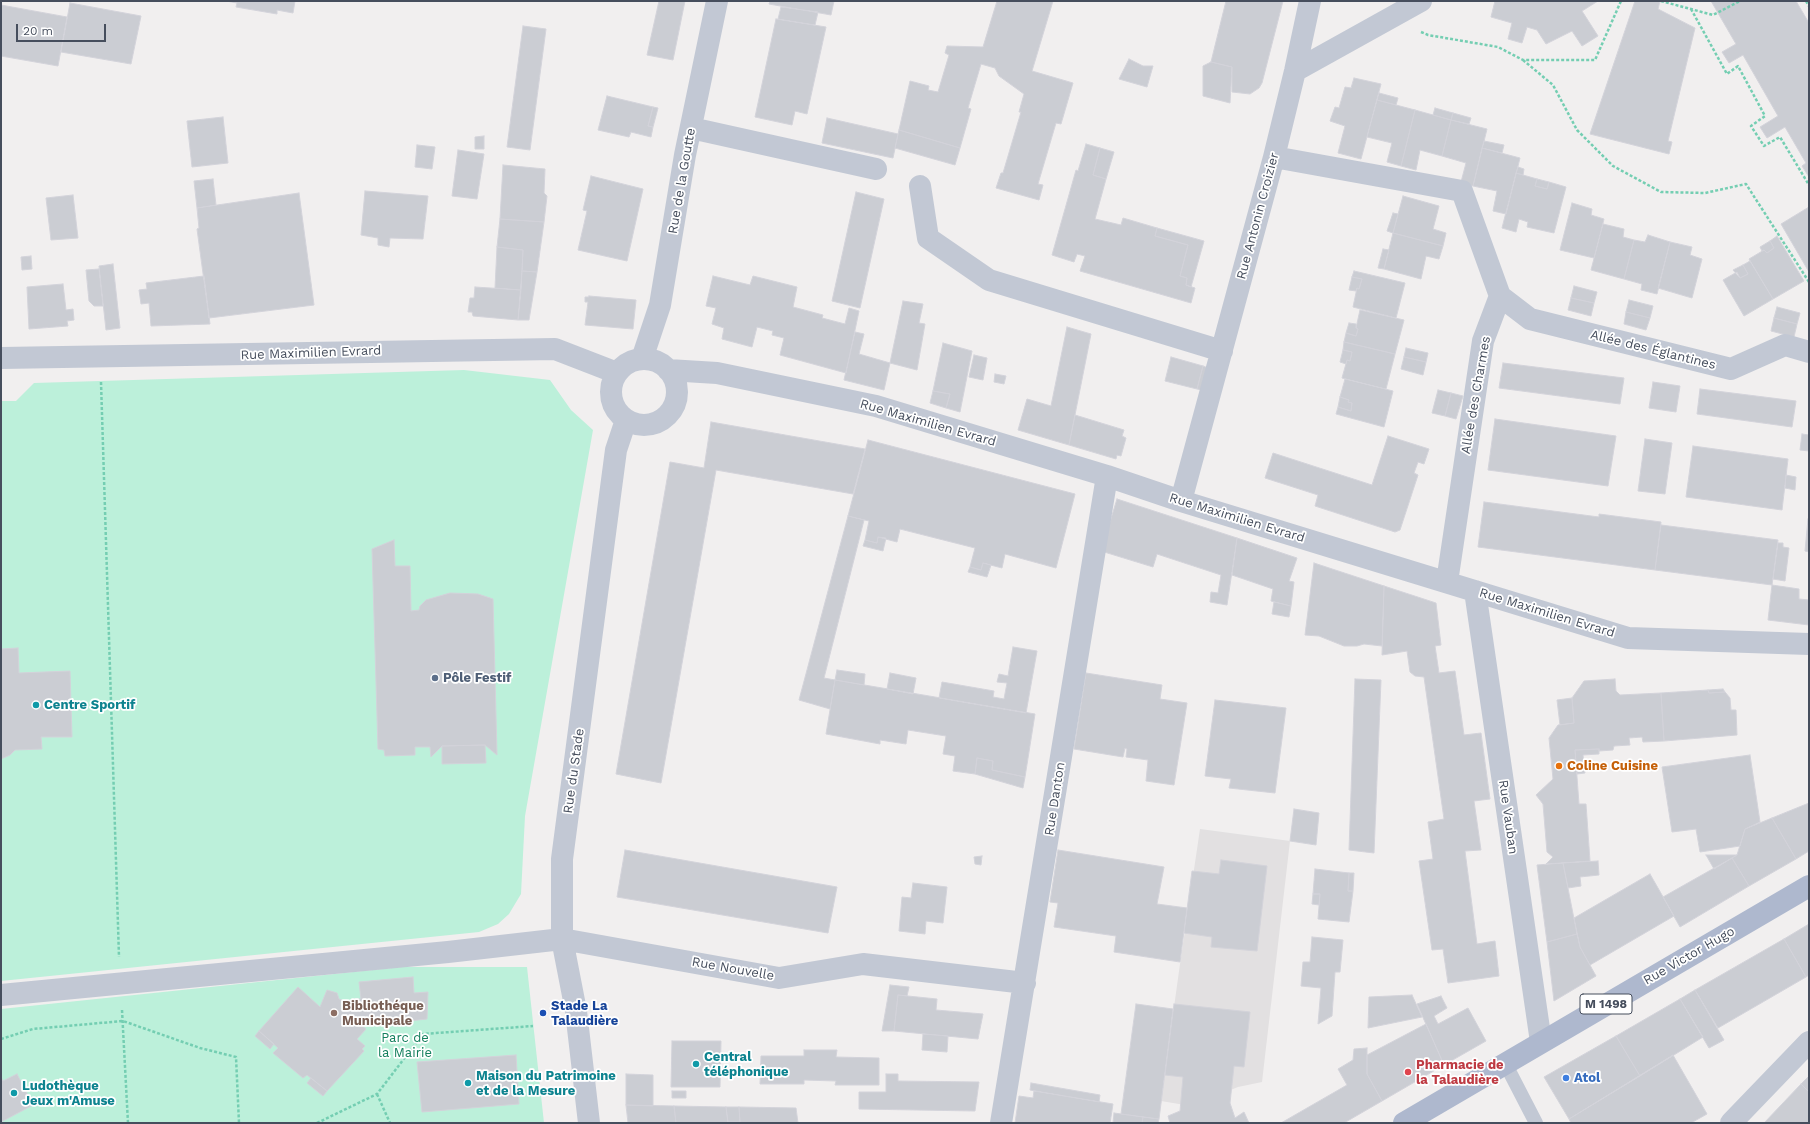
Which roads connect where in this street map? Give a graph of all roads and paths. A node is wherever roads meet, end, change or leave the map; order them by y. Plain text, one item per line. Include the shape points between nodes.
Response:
1 (717, 1) edge
2 (1310, 1) edge
3 (1421, 1) edge
4 (1621, 1) edge
5 (1661, 1) edge
6 (1740, 1) edge
7 (1806, 1) edge
8 (1809, 6) edge
9 (1691, 9) junction
10 (1390, 18) junction
11 (1523, 60) junction
12 (1296, 71) junction
13 (691, 128) junction
14 (1274, 156) junction
15 (876, 169) dead end
16 (1809, 185) edge
17 (920, 186) dead end
18 (1809, 282) edge
19 (1500, 296) junction
20 (1222, 351) junction
21 (1809, 352) edge
22 (100, 356) junction
23 (1, 358) edge
24 (642, 359) junction
25 (668, 370) junction
26 (617, 373) junction
27 (626, 420) junction
28 (1107, 476) junction
29 (1181, 501) junction
30 (1447, 582) junction
31 (1475, 591) junction
32 (1809, 644) edge
33 (1809, 886) edge
34 (562, 939) junction
35 (1025, 983) junction
36 (120, 984) junction
37 (1, 995) edge
38 (123, 1021) junction
39 (533, 1026) dead end
40 (1, 1039) edge
41 (1541, 1042) junction
42 (1809, 1042) edge
43 (1505, 1063) junction
44 (377, 1094) junction
45 (128, 1123) edge
46 (239, 1123) edge
47 (317, 1123) edge
48 (390, 1123) edge
49 (590, 1123) edge
50 (1001, 1123) edge
51 (1404, 1123) edge
52 (1536, 1123) edge
53 (1731, 1123) edge

1 - 13 street, Rue de la Goutte
2 - 12 street, Rue Antonin Croizier
3 - 10 street
4 - 11 path via 1595,60
5 - 9 path
6 - 9 path via 1713,15
7 - 8 path
9 - 16 path via 1727,74 1738,66 1765,116 1751,126 1764,146 1780,137
10 - 11 path via 1428,35 1498,48
10 - 12 street
11 - 18 path via 1553,85 1577,130 1613,166 1662,192 1705,193 1746,184
12 - 14 street, Rue Antonin Croizier
13 - 15 street
13 - 24 street, Rue de la Goutte via 660,305
14 - 19 street via 1462,191
14 - 20 street, Rue Antonin Croizier
17 - 20 street via 928,238 989,280
19 - 21 street, Allée des Églantines via 1530,319 1732,369 1785,346
19 - 30 street, Allée des Charmes via 1483,341
20 - 29 street, Rue Antonin Croizier
22 - 23 street, Rue Maximilien Evrard
22 - 26 street, Rue Maximilien Evrard via 555,349
22 - 36 path
24 - 25 street, Rue Maximilien Evrard via 652,360
24 - 26 street via 624,366
25 - 27 street via 674,379 676,394 672,409 656,423 636,424
25 - 28 street, Rue Maximilien Evrard via 716,373 876,406
26 - 27 street via 612,382 613,403 618,413
27 - 34 street, Rue du Stade via 616,450 562,859
28 - 29 street, Rue Maximilien Evrard
28 - 35 street, Rue Danton
29 - 30 street, Rue Maximilien Evrard
30 - 31 street, Rue Maximilien Evrard
31 - 32 street, Rue Maximilien Evrard via 1628,638
31 - 41 street, Rue Vauban
33 - 41 main road, Rue Victor Hugo / M 1498
34 - 35 street, Rue Nouvelle via 779,978 863,964
34 - 36 street, Rue Nouvelle
34 - 49 street, Rue du Stade via 576,1011
35 - 50 street, Rue Danton
36 - 37 street, Rue Nouvelle
36 - 38 path
38 - 40 path via 33,1029
38 - 45 path
38 - 46 path via 200,1048 236,1057
39 - 44 path via 423,1034
41 - 43 main road, Rue Victor Hugo / M 1498
42 - 53 street
43 - 51 main road, Rue Victor Hugo / M 1498
43 - 52 lane
44 - 47 path
44 - 48 path

